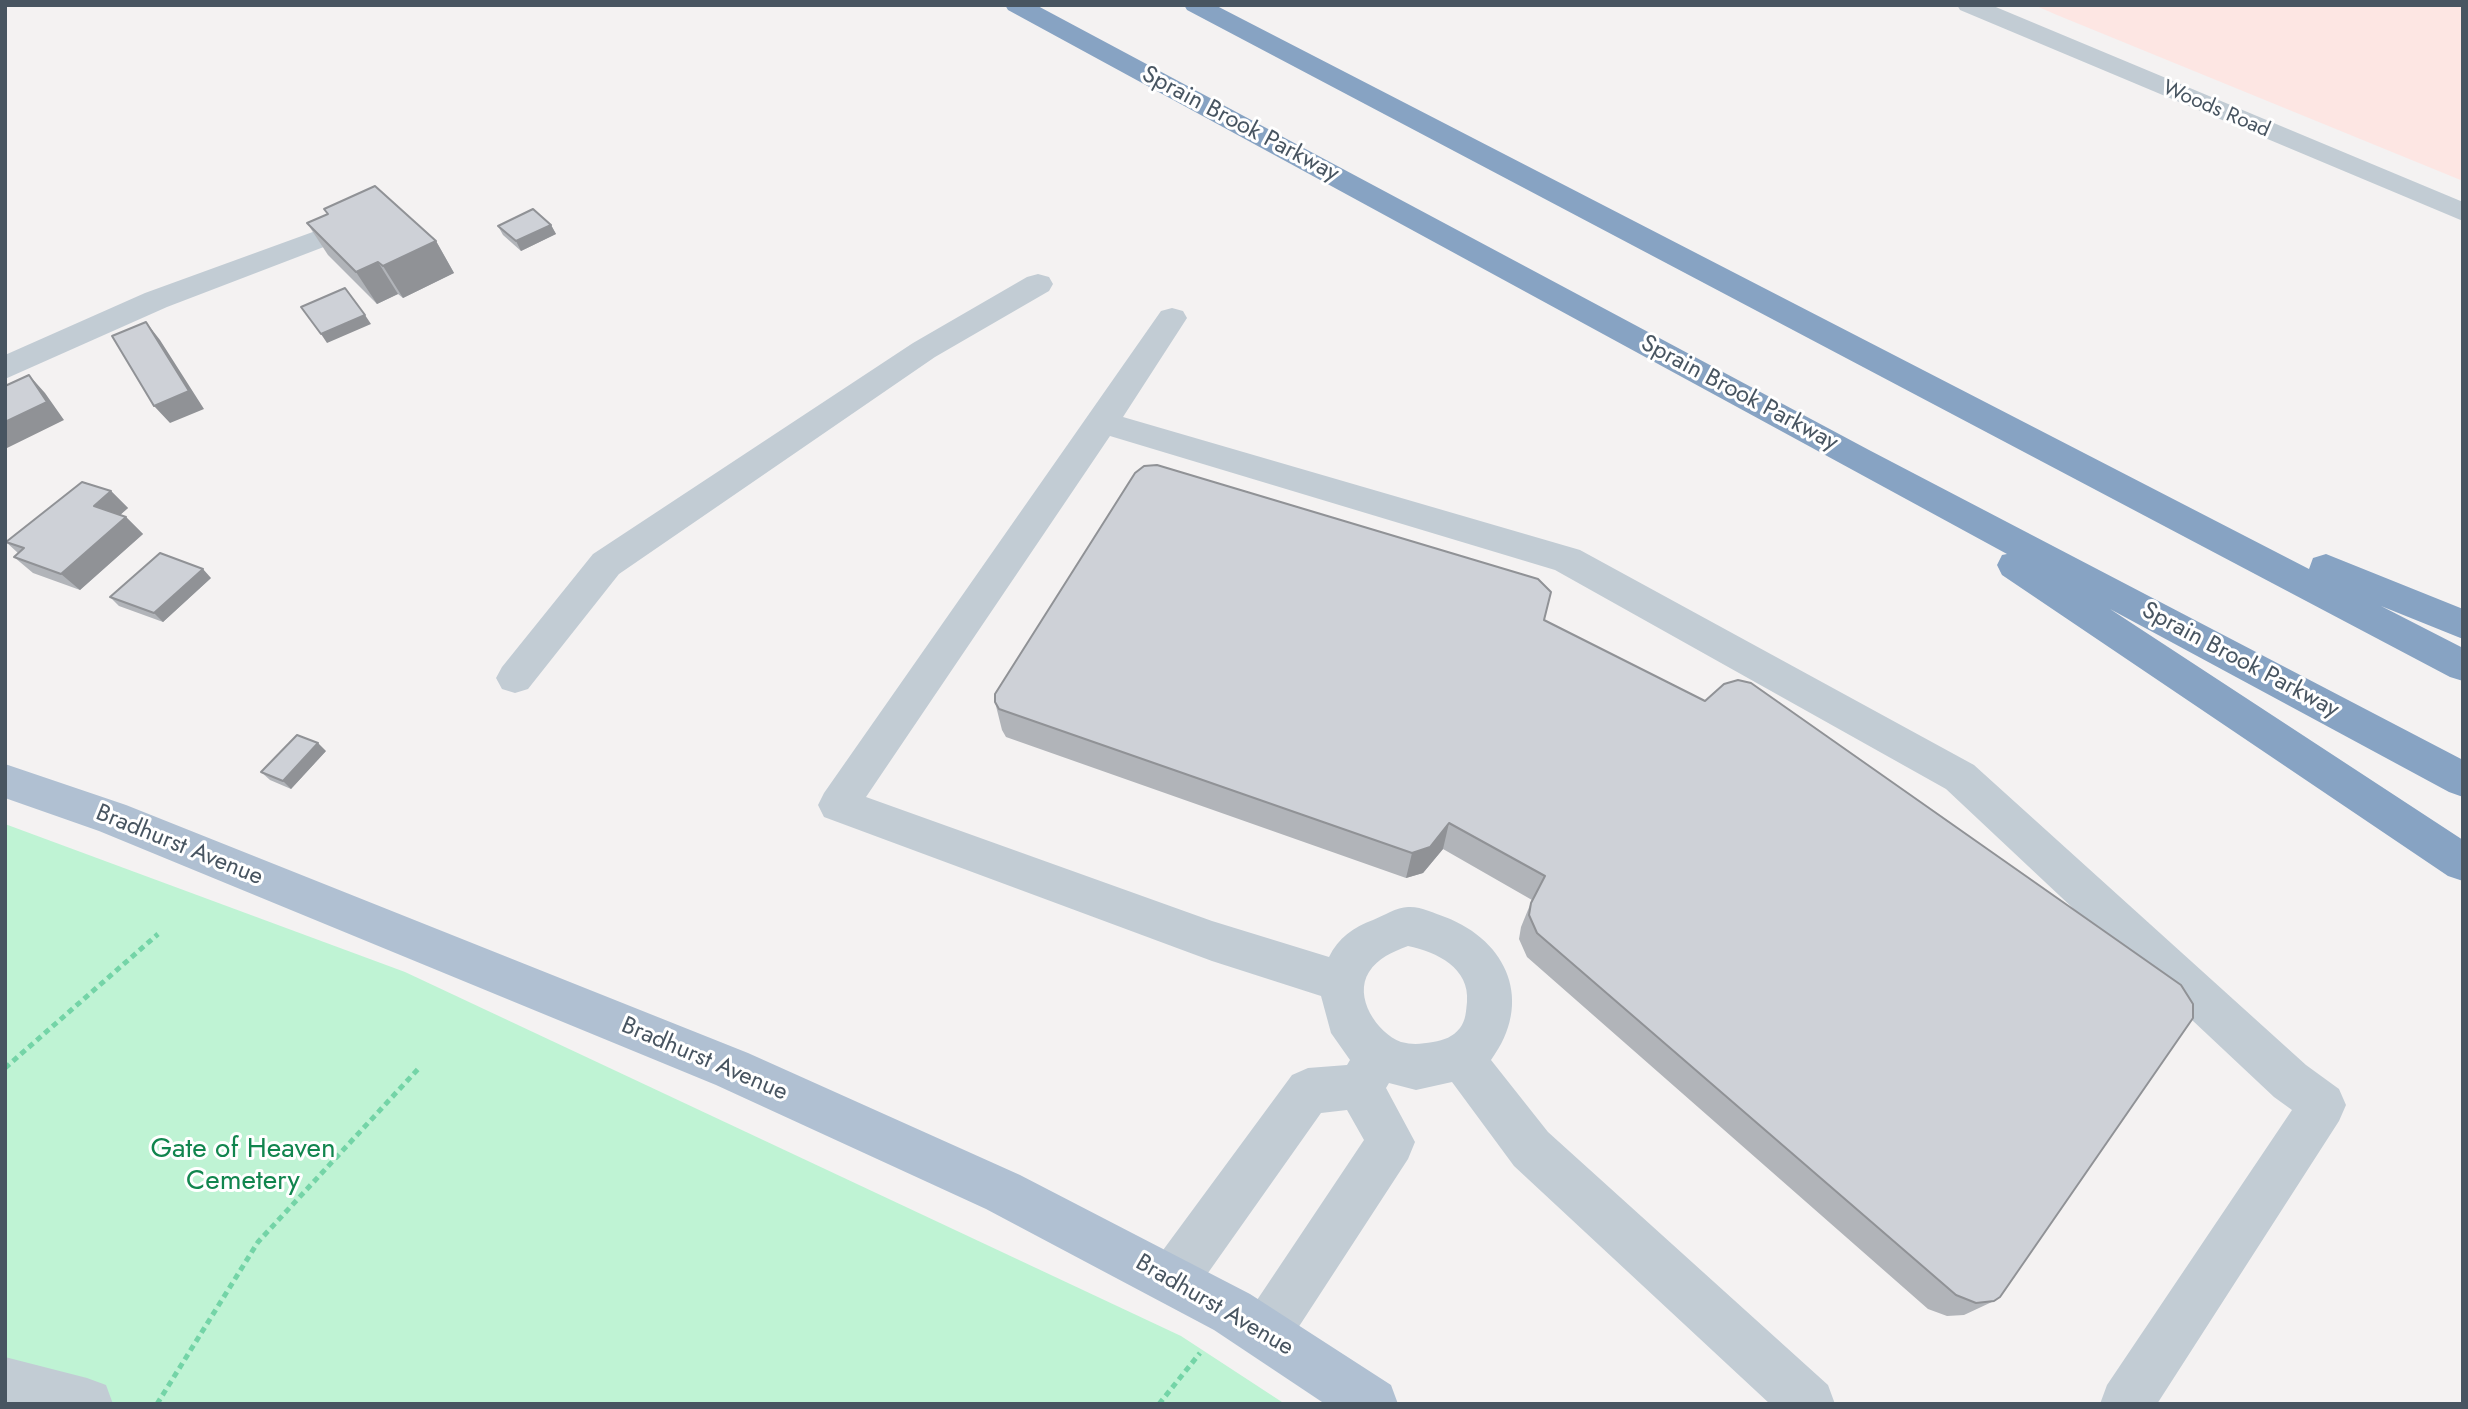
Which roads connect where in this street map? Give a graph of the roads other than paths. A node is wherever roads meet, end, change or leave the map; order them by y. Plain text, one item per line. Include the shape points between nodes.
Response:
1 (1017, 5) edge
2 (1196, 5) edge
3 (1969, 5) edge
4 (2463, 212) edge
5 (331, 234) edge
6 (1038, 284) dead end
7 (1172, 318) dead end
8 (5, 368) edge
9 (1102, 422) junction
10 (1857, 458) junction
11 (2084, 467) junction
12 (2463, 625) edge
13 (2463, 666) edge
14 (515, 678) dead end
15 (2463, 780) edge
16 (5, 781) edge
17 (2463, 863) edge
18 (1342, 982) junction
19 (1461, 1056) junction
20 (1370, 1071) junction
21 (1173, 1279) junction
22 (1249, 1322) junction
23 (5, 1383) edge
24 (87, 1404) edge
25 (1372, 1404) edge
26 (1810, 1404) edge
27 (2126, 1404) edge

1 - 10 highway, Sprain Brook Parkway
2 - 11 highway
3 - 4 street, Woods Road
5 - 8 street via 156,300
6 - 14 street via 924,350 606,564
7 - 9 street
9 - 18 street via 838,805 1212,941
9 - 27 street via 1567,560 1960,777 2290,1080 2323,1105
10 - 15 highway, Sprain Brook Parkway
10 - 17 highway
11 - 12 highway
11 - 13 highway
16 - 21 main road, Bradhurst Avenue via 112,818 732,1069 1003,1192
18 - 19 street via 1348,960 1384,931 1407,926 1432,929 1455,940 1474,955 1486,975 1491,998 1489,1021 1479,1041
18 - 20 street via 1343,1006 1352,1029 1368,1048
19 - 20 street via 1439,1066 1414,1068 1389,1061
19 - 26 street via 1531,1149
20 - 21 street via 1308,1091
20 - 22 street via 1391,1142
21 - 22 main road, Bradhurst Avenue
22 - 25 main road, Bradhurst Avenue
23 - 24 street

